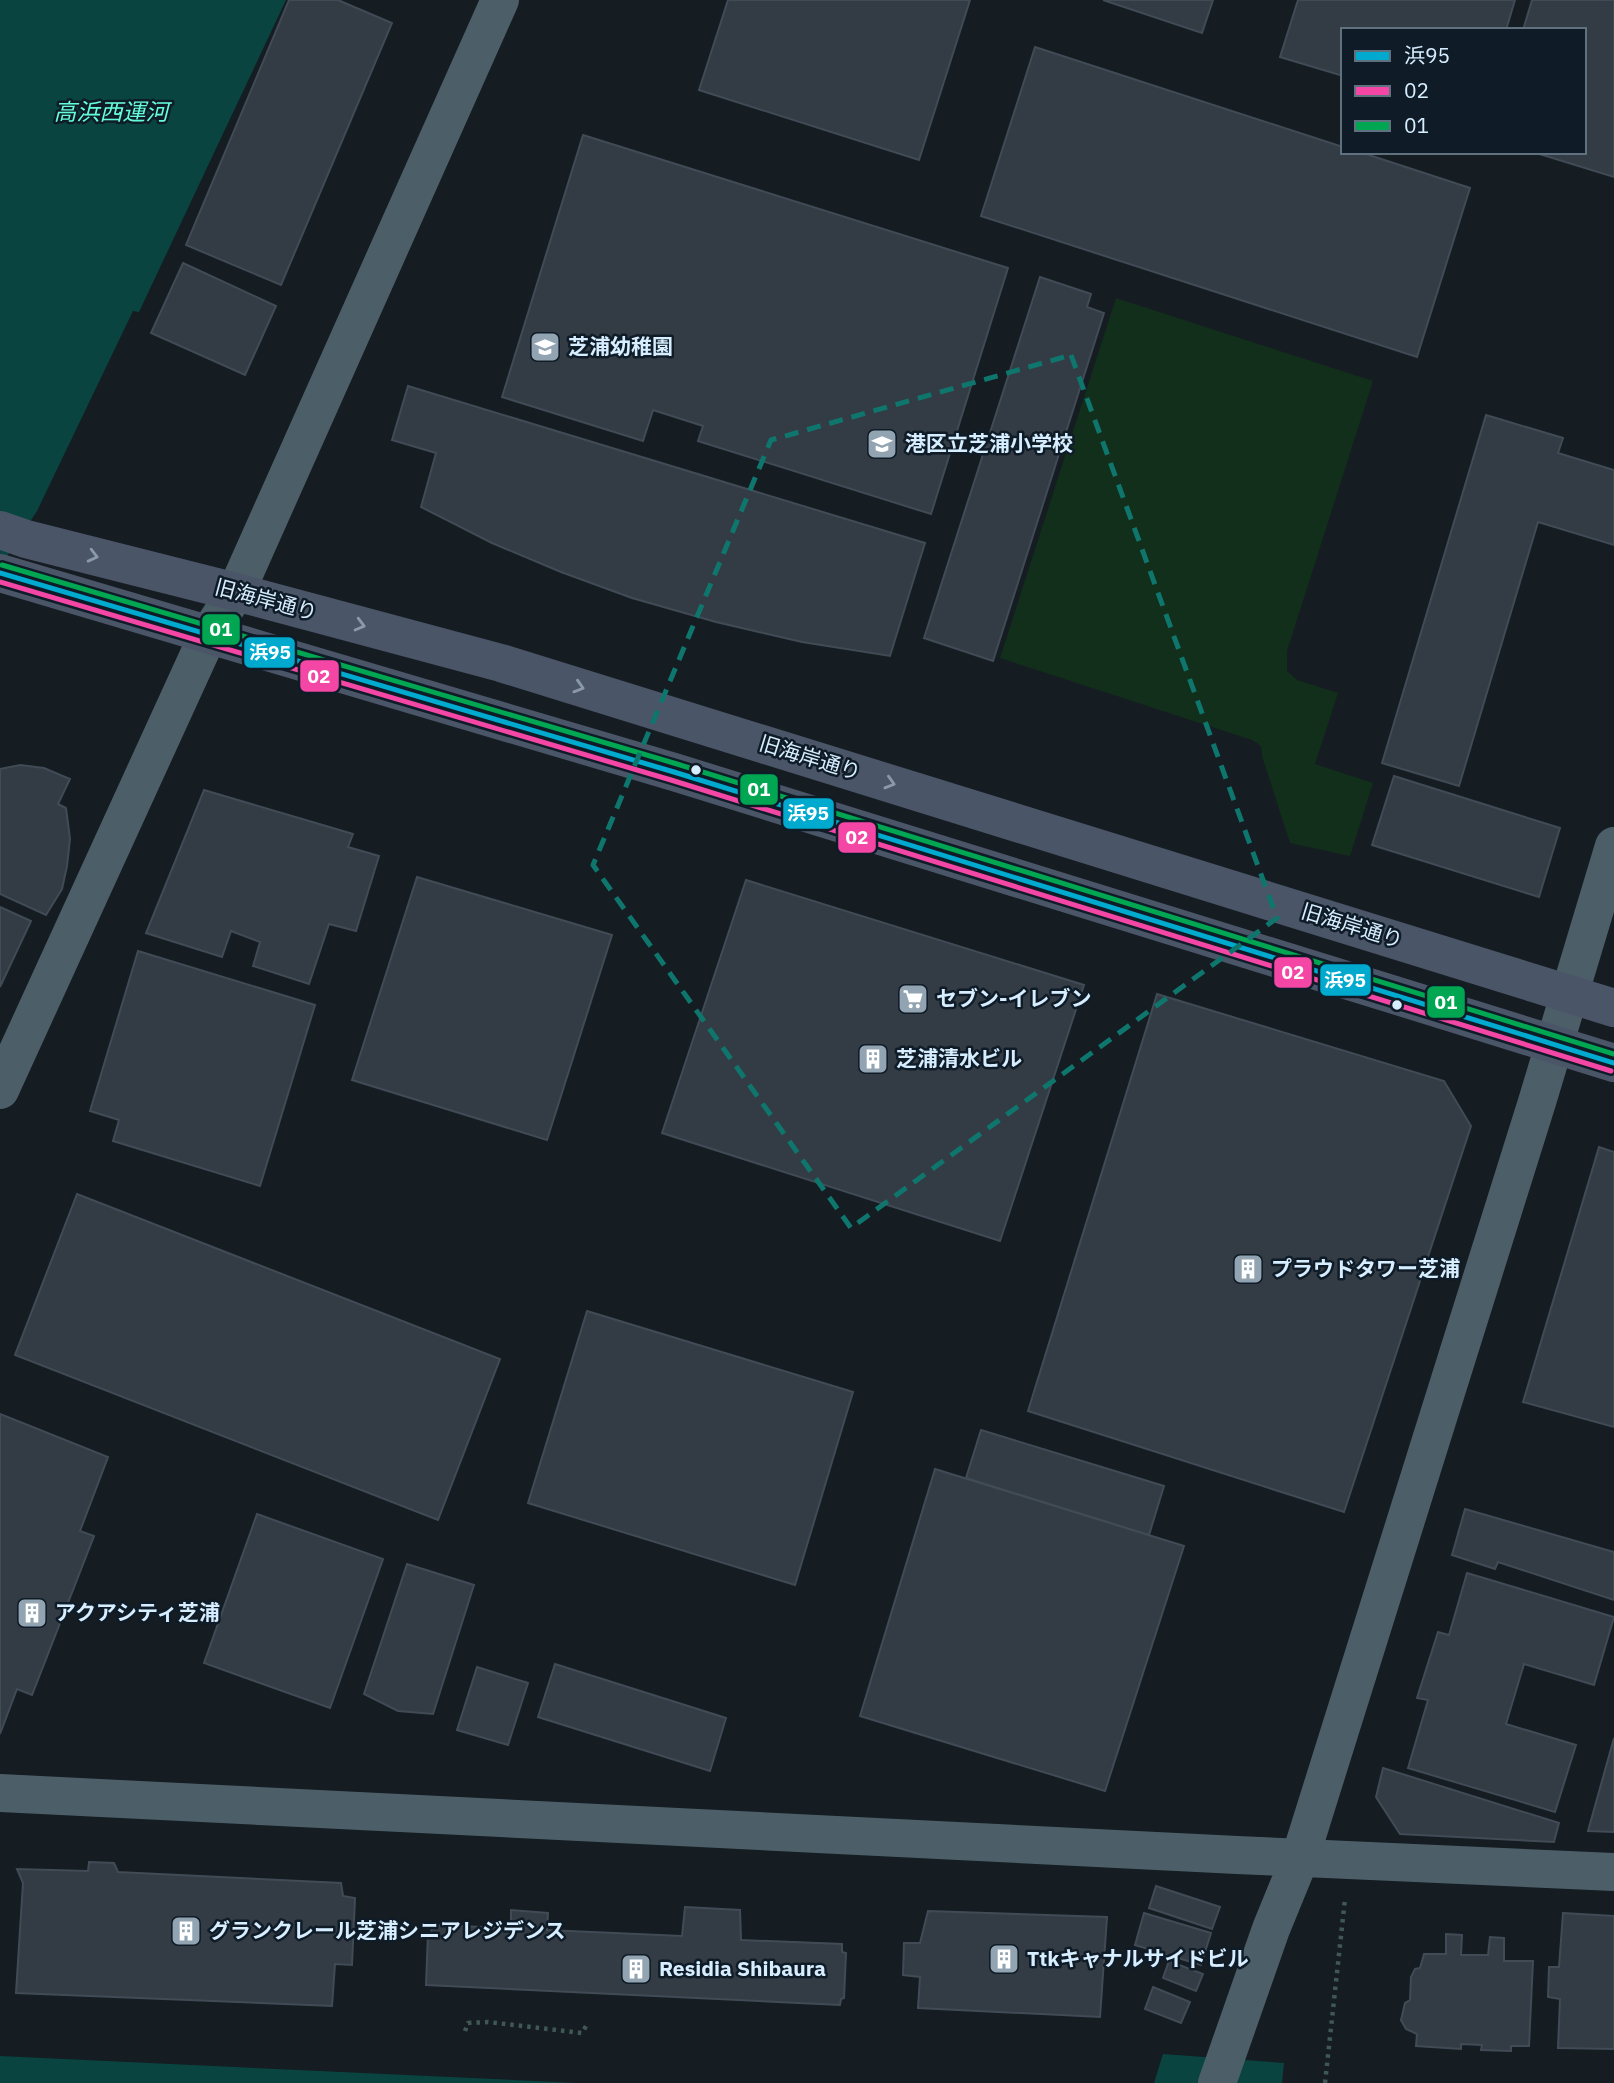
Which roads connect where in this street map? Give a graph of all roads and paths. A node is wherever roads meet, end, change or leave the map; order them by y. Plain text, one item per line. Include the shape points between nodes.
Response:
1 (500, 0) edge
2 (13, 535) edge
3 (5, 575) edge
4 (236, 592) junction
5 (208, 635) junction
6 (1614, 846) edge
7 (1568, 994) junction
8 (1614, 1008) edge
9 (1554, 1044) junction
10 (1614, 1063) edge
11 (0, 1090) edge
12 (0, 1793) edge
13 (1300, 1858) junction
14 (1350, 1861) junction
15 (1614, 1872) edge
16 (586, 2026) dead end
17 (465, 2031) dead end
18 (1217, 2083) edge
19 (1325, 2083) edge

1 - 4 street
2 -> 4 main road, 旧海岸通り
3 - 5 main road
4 - 5 street
4 -> 7 main road, 旧海岸通り via 501,663
5 - 9 main road via 674,772
5 - 11 street
6 - 7 street
7 - 8 main road, 旧海岸通り
7 - 9 street
9 - 10 main road
9 - 13 street
12 - 13 street
13 - 14 street
13 - 18 street
14 - 15 street
14 - 19 path
16 - 17 path via 582,2033 488,2021 468,2023

